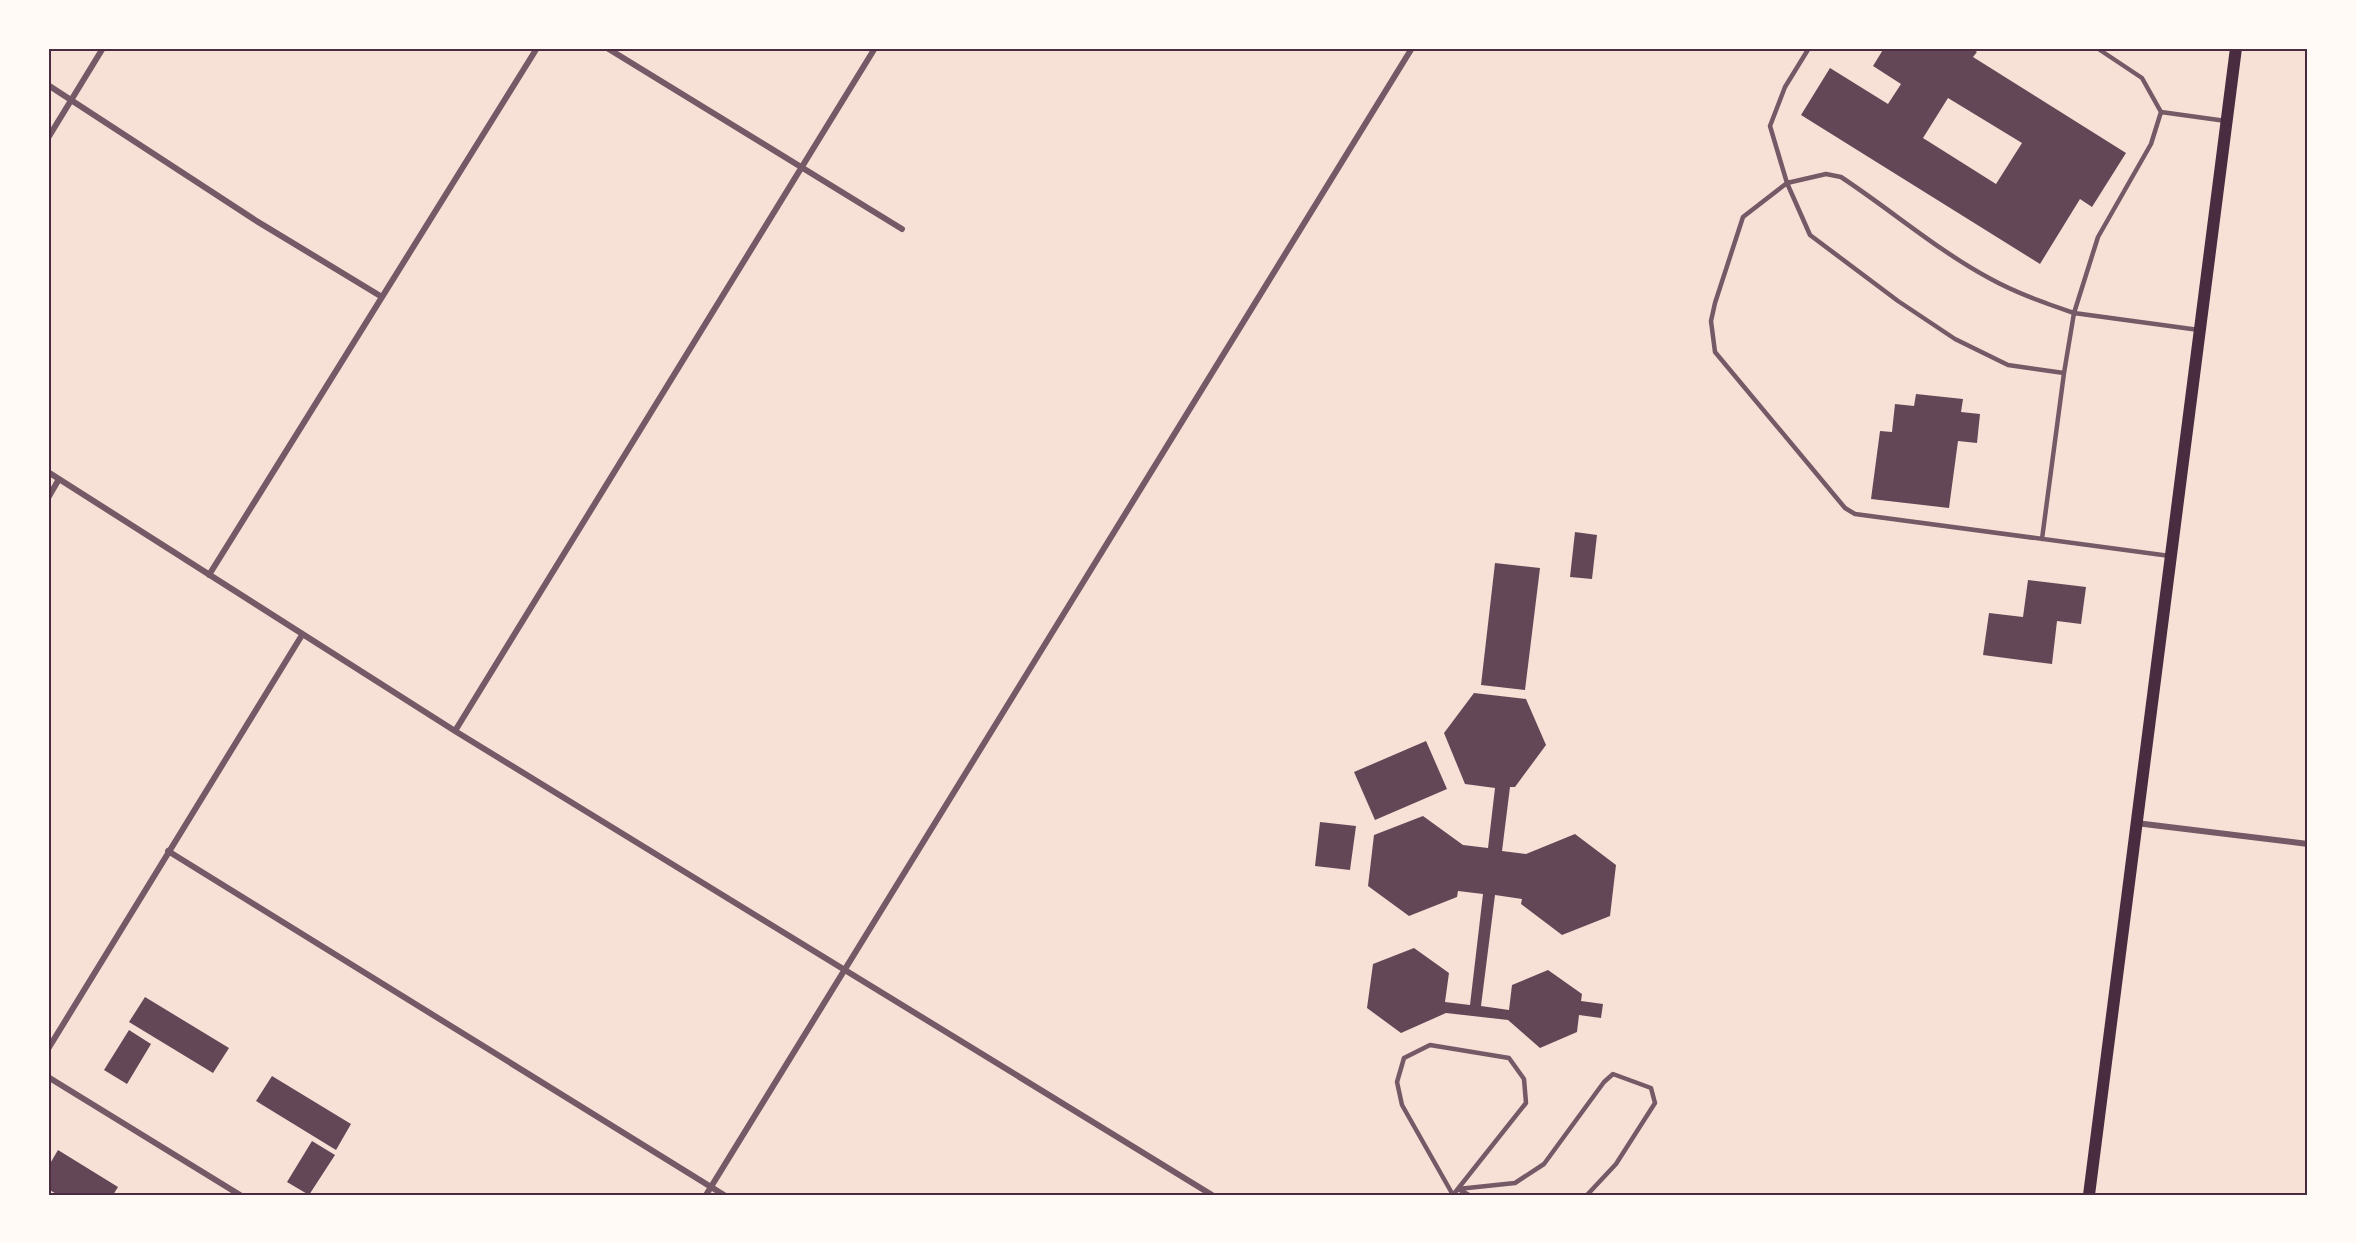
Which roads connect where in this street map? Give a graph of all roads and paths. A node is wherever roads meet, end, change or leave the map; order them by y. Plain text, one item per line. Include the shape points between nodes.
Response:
1 (103, 48) edge
2 (537, 48) edge
3 (607, 48) edge
4 (874, 48) edge
5 (1412, 48) edge
6 (1809, 48) edge
7 (2097, 48) edge
8 (2236, 48) edge
9 (48, 85) edge
10 (71, 100) junction
11 (2160, 112) junction
12 (2227, 121) junction
13 (48, 138) edge
14 (801, 168) junction
15 (1787, 183) junction
16 (902, 229) dead end
17 (382, 297) junction
18 (2074, 314) junction
19 (2200, 330) junction
20 (2064, 373) junction
21 (48, 472) edge
22 (59, 479) junction
23 (48, 498) edge
24 (2042, 539) junction
25 (2170, 556) junction
26 (209, 575) junction
27 (302, 635) junction
28 (455, 731) junction
29 (2136, 823) junction
30 (2308, 844) edge
31 (168, 850) junction
32 (846, 970) junction
33 (48, 1048) edge
34 (48, 1077) edge
35 (711, 1187) junction
36 (1458, 1189) junction
37 (240, 1195) edge
38 (706, 1195) edge
39 (724, 1195) edge
40 (1212, 1195) edge
41 (1453, 1195) edge
42 (1469, 1195) edge
43 (1587, 1195) edge
44 (2089, 1195) edge

1 - 10 street
2 - 17 street
3 - 14 street
4 - 14 street
5 - 32 street
6 - 15 lane via 1785,87 1770,126
7 - 11 lane via 2142,78
8 - 12 main road
9 - 10 street
10 - 13 street
10 - 17 street
11 - 12 lane
11 - 18 lane via 2151,144 2098,237
12 - 19 main road
14 - 16 street
14 - 28 street
15 - 18 lane via 1826,174 1841,177 1929,241 1989,278
15 - 20 lane via 1810,235 1898,301 1955,339 2000,361
15 - 24 lane via 1743,217 1711,321 1715,352 1845,508 1864,516
17 - 26 street
18 - 19 lane
18 - 20 lane
19 - 25 main road
20 - 24 lane
21 - 22 street
22 - 23 street
22 - 26 street
24 - 25 lane
25 - 29 main road
26 - 27 street
27 - 28 street
27 - 31 street
28 - 32 street
29 - 30 street
29 - 44 main road
31 - 33 street
31 - 35 street
32 - 35 street
32 - 40 street
34 - 37 street
35 - 38 street
35 - 39 street
36 - 41 lane
36 - 41 lane via 1526,1103 1524,1079 1509,1058 1430,1045 1404,1058 1397,1082 1402,1105
36 - 42 lane
36 - 43 lane via 1515,1183 1544,1164 1612,1074 1652,1088 1655,1103 1616,1164

